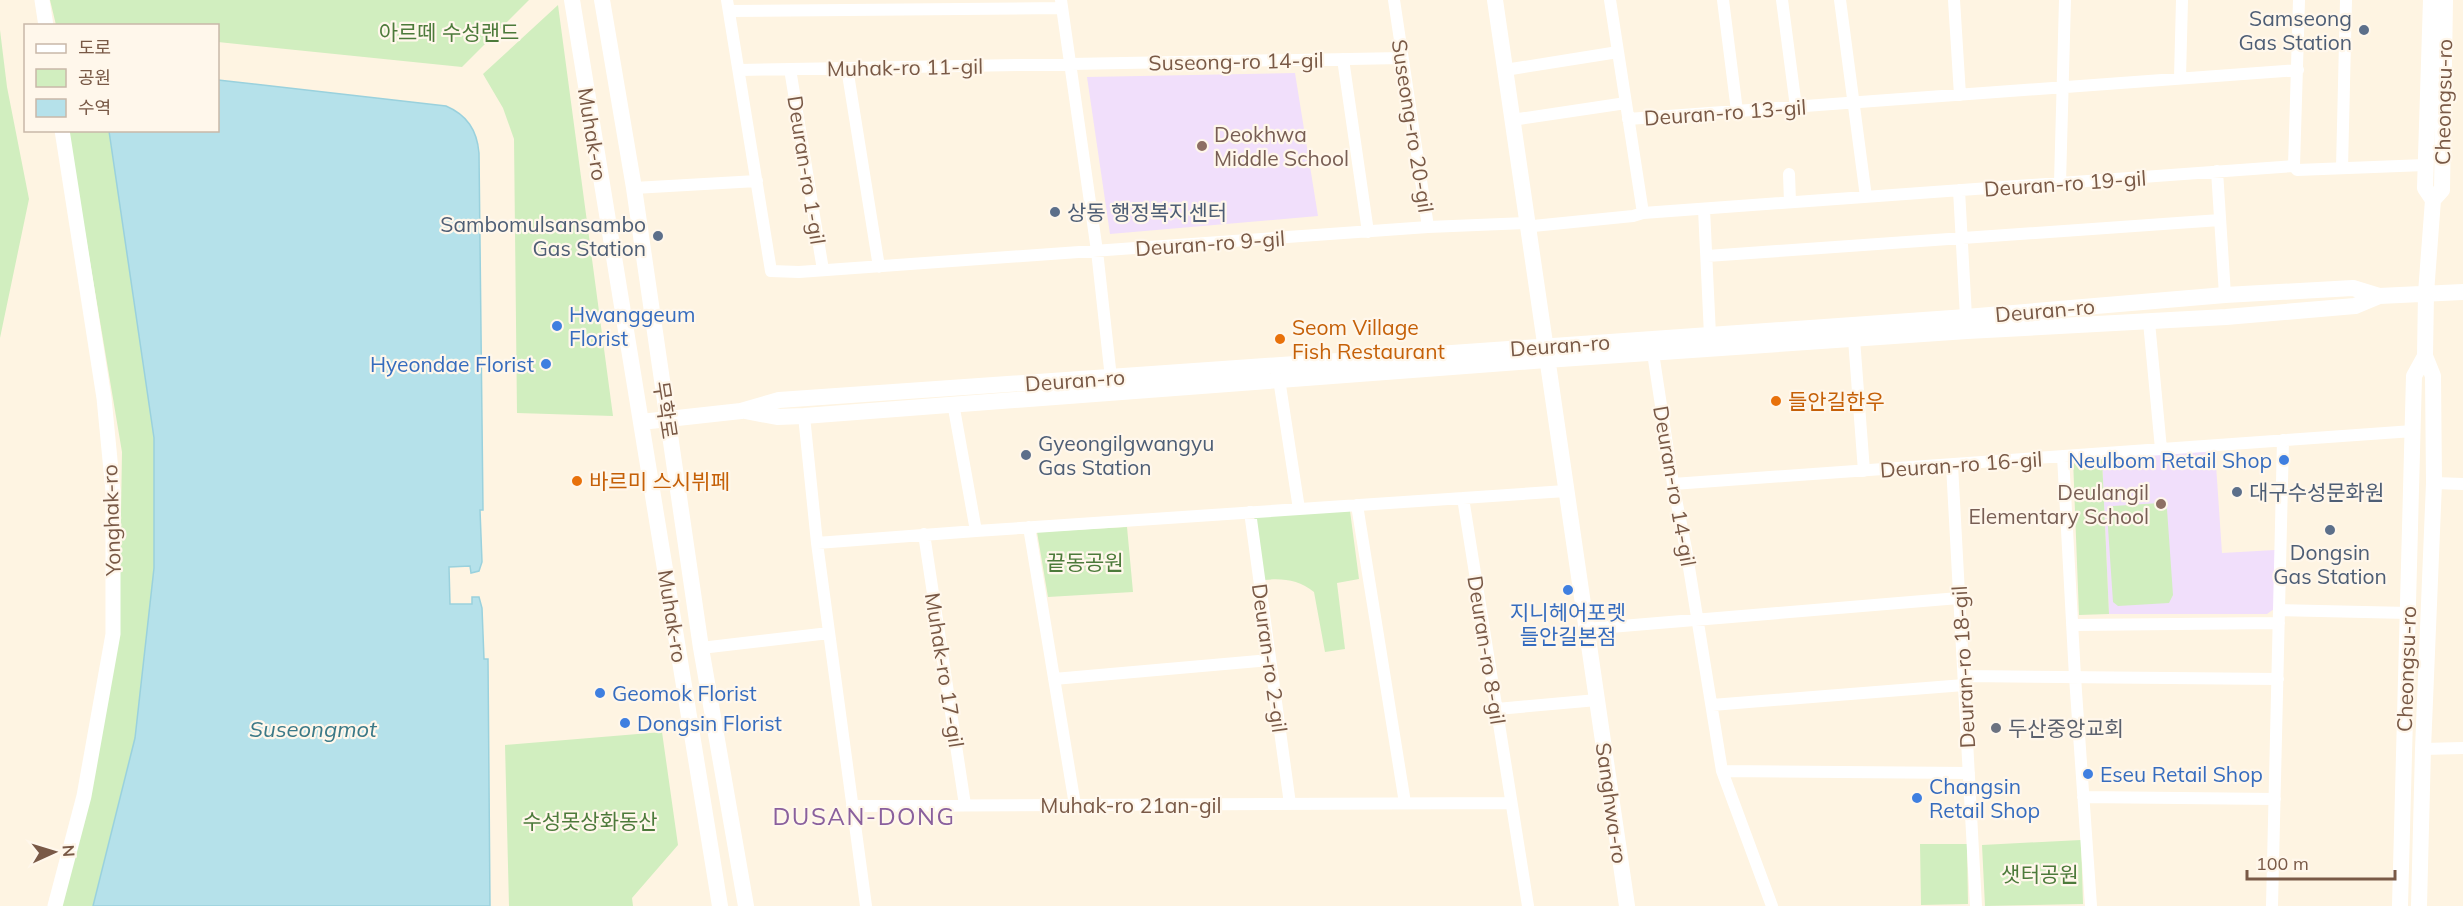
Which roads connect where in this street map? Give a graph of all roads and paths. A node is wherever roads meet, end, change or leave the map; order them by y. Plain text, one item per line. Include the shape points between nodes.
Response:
1 (42, 0) edge
2 (572, 0) edge
3 (602, 0) edge
4 (1408, 0) edge
5 (1495, 0) edge
6 (1610, 0) edge
7 (1723, 0) edge
8 (1782, 0) edge
9 (1839, 0) edge
10 (1954, 0) edge
11 (2065, 0) edge
12 (2182, 0) edge
13 (2300, 0) edge
14 (2346, 0) edge
15 (2431, 0) edge
16 (2445, 0) edge
17 (1394, 1) edge
18 (1061, 4) edge
19 (728, 6) edge
20 (46, 24) edge
21 (1618, 52) junction
22 (1402, 58) junction
23 (1342, 59) junction
24 (1070, 64) junction
25 (847, 68) junction
26 (790, 69) junction
27 (740, 70) junction
28 (1505, 70) junction
29 (2298, 70) junction
30 (2180, 78) junction
31 (2063, 87) junction
32 (1960, 94) junction
33 (1853, 102) junction
34 (1626, 104) junction
35 (1796, 107) junction
36 (1737, 111) junction
37 (1628, 119) junction
38 (1512, 120) junction
39 (62, 132) edge
40 (2425, 165) junction
41 (2294, 166) junction
42 (2342, 168) junction
43 (2217, 171) junction
44 (1789, 174) dead end
45 (757, 181) junction
46 (2060, 183) junction
47 (634, 188) junction
48 (1959, 190) junction
49 (1866, 197) junction
50 (2433, 200) junction
51 (1790, 202) junction
52 (1704, 208) junction
53 (1643, 213) junction
54 (2220, 220) junction
55 (1527, 223) junction
56 (1428, 227) junction
57 (1368, 232) junction
58 (1962, 239) junction
59 (1097, 251) junction
60 (1707, 256) junction
61 (879, 267) junction
62 (823, 270) junction
63 (2463, 292) edge
64 (2426, 293) junction
65 (2225, 295) junction
66 (2379, 296) junction
67 (1966, 317) junction
68 (2150, 322) junction
69 (1710, 335) junction
70 (1854, 339) junction
71 (1653, 352) junction
72 (1545, 353) junction
73 (2425, 356) junction
74 (1111, 378) junction
75 (1278, 379) junction
76 (953, 403) junction
77 (741, 411) junction
78 (804, 416) junction
79 (667, 419) junction
80 (641, 422) junction
81 (2413, 432) junction
82 (2283, 440) junction
83 (2161, 449) junction
84 (2063, 456) junction
85 (1952, 465) junction
86 (1864, 471) junction
87 (2433, 483) junction
88 (1673, 484) junction
89 (2463, 484) edge
90 (1566, 491) junction
91 (1463, 498) junction
92 (1357, 505) junction
93 (1299, 509) junction
94 (1250, 512) junction
95 (1029, 527) junction
96 (976, 531) junction
97 (924, 534) junction
98 (817, 543) junction
99 (1959, 598) junction
100 (2279, 610) junction
101 (2409, 614) junction
102 (1698, 620) junction
103 (2279, 623) junction
104 (2072, 625) junction
105 (1586, 629) junction
106 (829, 633) junction
107 (701, 648) junction
108 (1270, 660) junction
109 (2074, 677) junction
110 (1054, 679) junction
111 (2278, 679) junction
112 (1964, 681) junction
113 (1597, 700) junction
114 (1712, 705) junction
115 (1497, 709) junction
116 (2463, 748) edge
117 (2423, 749) junction
118 (1722, 771) junction
119 (1969, 773) junction
120 (2083, 796) junction
121 (2275, 799) junction
122 (1511, 803) junction
123 (1290, 804) junction
124 (1405, 804) junction
125 (965, 805) junction
126 (1075, 805) junction
127 (852, 806) junction
128 (55, 906) edge
129 (720, 906) edge
130 (746, 906) edge
131 (866, 906) edge
132 (1528, 906) edge
133 (1627, 906) edge
134 (1772, 906) edge
135 (1976, 906) edge
136 (2091, 906) edge
137 (2272, 906) edge
138 (2400, 906) edge
139 (2419, 906) edge

1 - 20 street
2 - 80 main road, Muhak-ro
3 - 47 main road, Muhak-ro
4 - 17 street, Suseong-ro 20-gil
5 - 28 main road, Sanghwa-ro
6 - 21 street
7 - 36 street
8 - 35 street
9 - 33 street
10 - 32 street
11 - 31 street
12 - 30 street
13 - 29 street
14 - 42 street
15 - 40 main road, Cheongsu-ro
16 - 50 main road, Cheongsu-ro via 2442,190
17 - 22 street, Suseong-ro 20-gil
18 - 19 street
18 - 24 street
19 - 27 street
21 - 28 street
21 - 34 street
22 - 23 street, Suseong-ro 14-gil
22 - 56 street, Suseong-ro 20-gil
23 - 24 street, Suseong-ro 14-gil
23 - 57 street
24 - 25 street, Muhak-ro 11-gil
24 - 59 street
25 - 26 street, Muhak-ro 11-gil
25 - 61 street
26 - 27 street, Muhak-ro 11-gil
26 - 62 street, Deuran-ro 1-gil
27 - 45 street
28 - 38 main road, Sanghwa-ro
29 - 30 street, Deuran-ro 13-gil
29 - 41 street
30 - 31 street, Deuran-ro 13-gil
31 - 32 street, Deuran-ro 13-gil
31 - 46 street
32 - 33 street, Deuran-ro 13-gil
33 - 35 street, Deuran-ro 13-gil
33 - 49 street
34 - 37 street
34 - 38 street
35 - 36 street, Deuran-ro 13-gil
36 - 37 street, Deuran-ro 13-gil
37 - 53 street, Deuran-ro 13-gil
38 - 55 main road, Sanghwa-ro
39 - 128 street, Yonghak-ro via 105,410 112,491 113,634 84,796
40 - 42 street, Cheongsu-ro
40 - 50 main road, Cheongsu-ro via 2425,188
41 - 42 street, Cheongsu-ro via 2297,170
41 - 43 street, Deuran-ro 19-gil
43 - 46 street, Deuran-ro 19-gil
43 - 54 street
44 - 51 street
45 - 47 street
45 - 62 street, Deuran-ro 1-gil via 771,271
46 - 48 street, Deuran-ro 19-gil
47 - 79 main road, Muhak-ro
48 - 49 street, Deuran-ro 19-gil
48 - 58 street
49 - 51 street, Deuran-ro 19-gil
50 - 64 main road, Cheongsu-ro
51 - 52 street, Deuran-ro 19-gil
52 - 53 street
52 - 60 street
53 - 55 street via 1533,226
54 - 58 street
54 - 65 street
55 - 56 street
55 - 72 main road, Sanghwa-ro
56 - 57 street, Suseong-ro 20-gil
57 - 59 street, Deuran-ro 9-gil
58 - 60 street
58 - 67 street
59 - 61 street, Deuran-ro 9-gil
59 - 74 street
60 - 69 street
61 - 62 street, Deuran-ro 9-gil
63 - 64 main road, Deuran-ro
64 - 66 main road, Deuran-ro
64 - 73 main road, Cheongsu-ro
65 - 66 main road, Deuran-ro via 2353,288
65 - 67 main road, Deuran-ro
66 - 68 main road, Deuran-ro via 2355,306
67 - 69 main road, Deuran-ro
68 - 70 main road, Deuran-ro
68 - 83 street
69 - 72 main road, Deuran-ro
70 - 71 main road, Deuran-ro
70 - 86 street, Deuran-ro 16-gil
71 - 72 main road, Deuran-ro
71 - 88 street, Deuran-ro 14-gil
72 - 74 main road, Deuran-ro
72 - 75 main road, Deuran-ro
72 - 90 main road, Sanghwa-ro
73 - 81 main road, Cheongsu-ro via 2414,376
73 - 87 main road, Cheongsu-ro via 2433,376
74 - 77 main road, Deuran-ro via 778,400
75 - 76 main road, Deuran-ro
75 - 93 street
76 - 78 main road, Deuran-ro
76 - 96 street
77 - 78 main road, Deuran-ro via 777,417
77 - 79 main road, Deuran-ro
78 - 98 street
79 - 80 main road, Deuran-ro
79 - 107 main road, Muhak-ro
80 - 129 main road, Muhak-ro
81 - 82 street
81 - 101 main road, Cheongsu-ro
82 - 83 street, Deuran-ro 16-gil
82 - 100 street
83 - 84 street, Deuran-ro 16-gil
84 - 85 street, Deuran-ro 16-gil
84 - 104 street
85 - 86 street, Deuran-ro 16-gil
85 - 99 street, Deuran-ro 18-gil
86 - 88 street, Deuran-ro 16-gil
87 - 89 street
87 - 117 main road, Cheongsu-ro
88 - 102 street, Deuran-ro 14-gil
90 - 91 street
90 - 105 main road, Sanghwa-ro
91 - 92 street
91 - 115 street, Deuran-ro 8-gil
92 - 93 street
92 - 124 street
93 - 94 street
94 - 95 street
94 - 108 street, Deuran-ro 2-gil
95 - 96 street
95 - 110 street
96 - 97 street
97 - 98 street
97 - 125 street, Muhak-ro 17-gil
98 - 106 street
99 - 102 street
99 - 112 street, Deuran-ro 18-gil
100 - 101 street
100 - 103 street
101 - 138 main road, Cheongsu-ro
102 - 105 street
102 - 114 street, Deuran-ro 14-gil
103 - 104 street
103 - 111 street
104 - 109 street
105 - 113 main road, Sanghwa-ro
106 - 107 street
106 - 127 street
107 - 130 main road, Muhak-ro
108 - 110 street
108 - 123 street, Deuran-ro 2-gil
109 - 111 street
109 - 112 street
109 - 120 street
110 - 126 street
111 - 121 street
112 - 114 street
112 - 119 street, Deuran-ro 18-gil
113 - 115 street
113 - 133 main road, Sanghwa-ro
114 - 118 street, Deuran-ro 14-gil
115 - 122 street, Deuran-ro 8-gil
116 - 117 street, Cheongsu-ro
117 - 139 main road, Cheongsu-ro
118 - 119 street
118 - 134 street, Deuran-ro 14-gil
119 - 135 street, Deuran-ro 18-gil
120 - 121 street
120 - 136 street
121 - 137 street
122 - 124 street, Muhak-ro 21an-gil
122 - 132 street, Deuran-ro 8-gil
123 - 124 street, Muhak-ro 21an-gil
123 - 126 street, Muhak-ro 21an-gil
125 - 126 street, Muhak-ro 21an-gil
125 - 127 street, Muhak-ro 21an-gil
127 - 131 street

